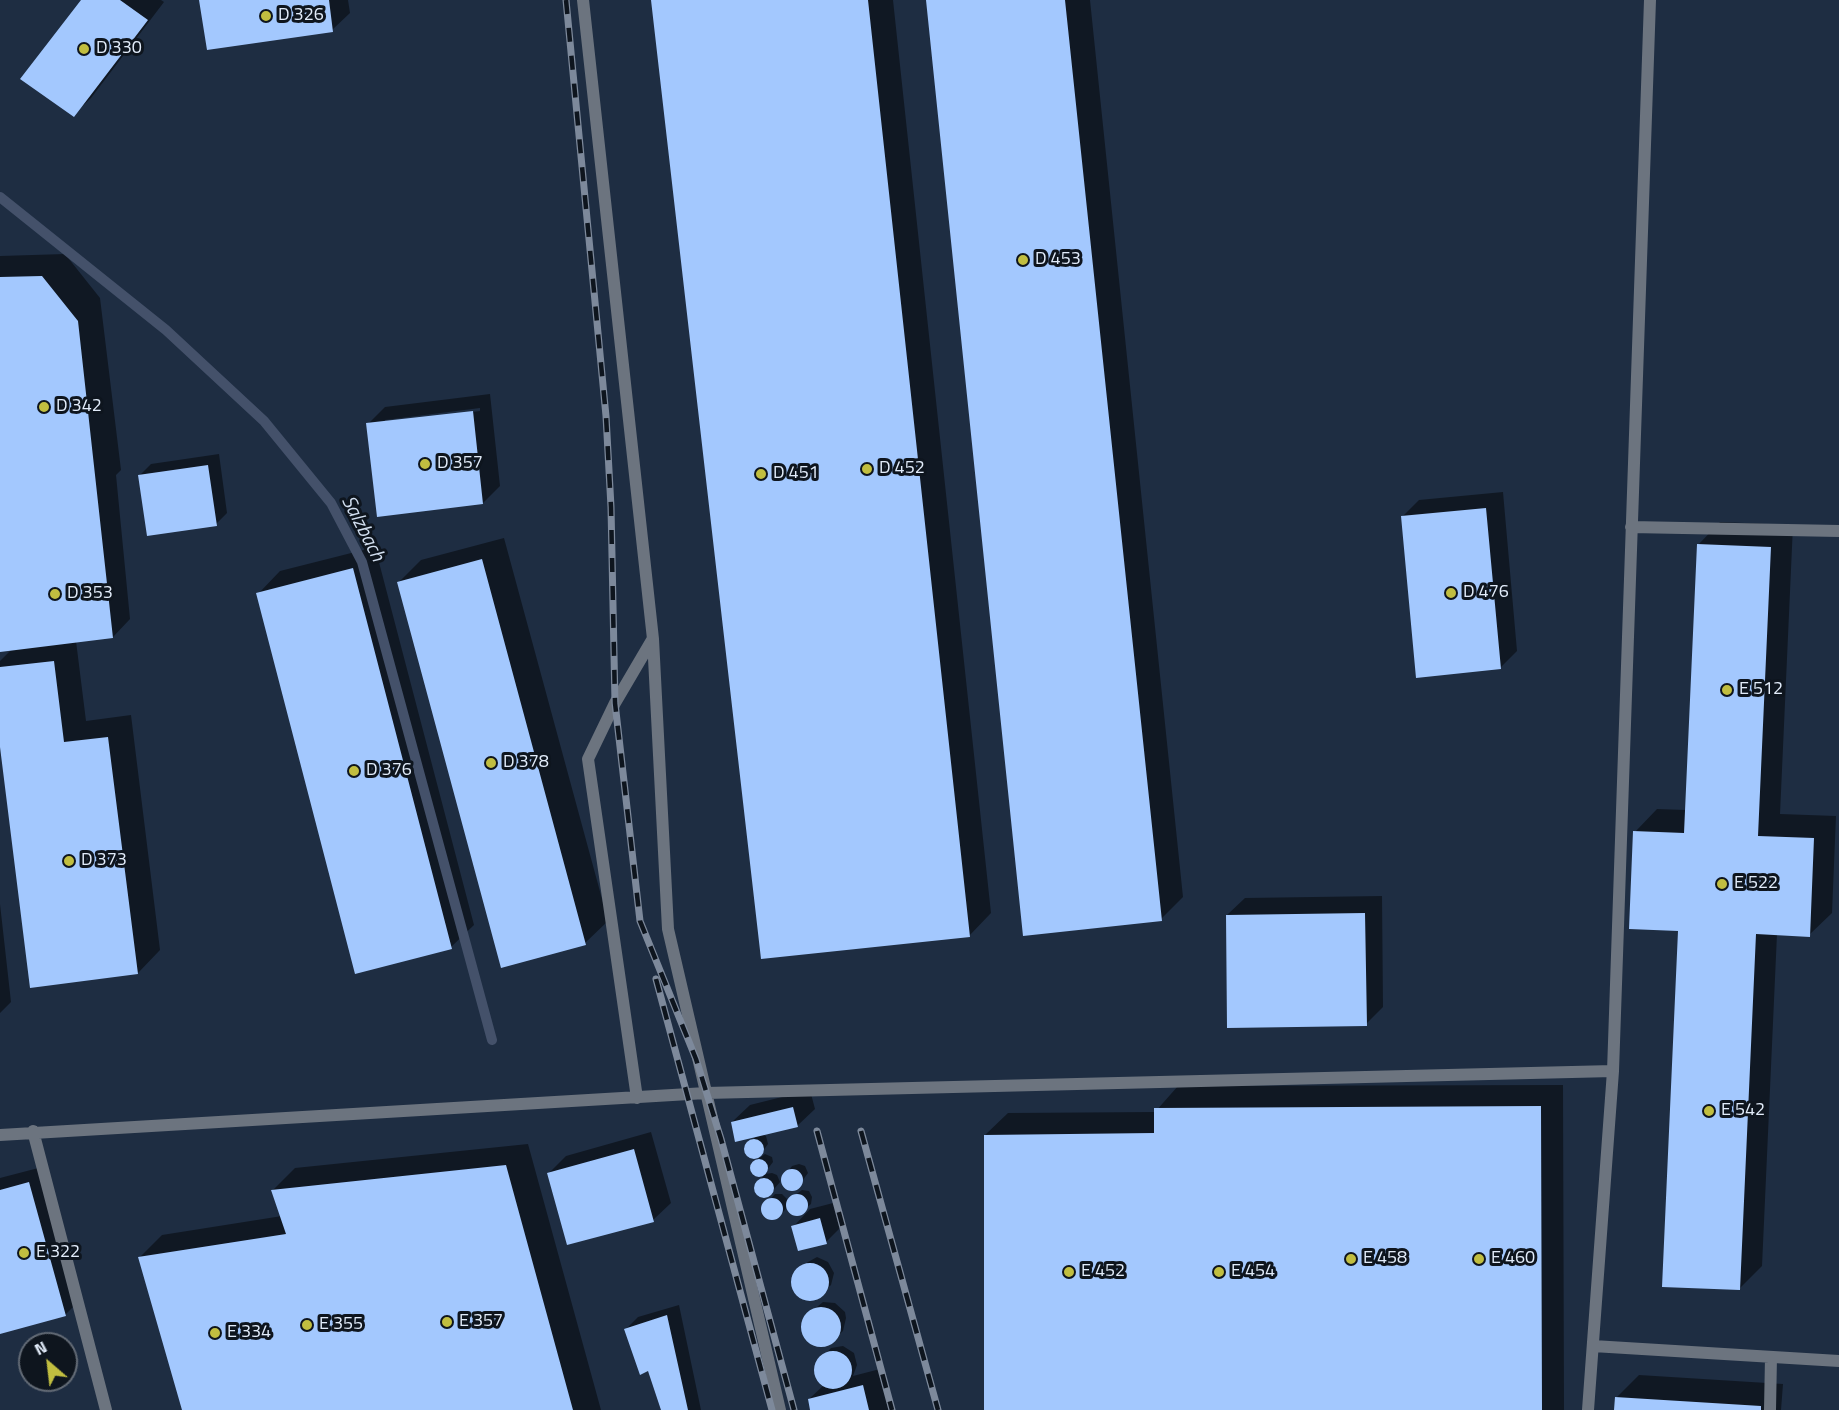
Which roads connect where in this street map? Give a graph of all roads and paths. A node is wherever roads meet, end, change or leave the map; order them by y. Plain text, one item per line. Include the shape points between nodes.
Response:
1 (583, 0) edge
2 (1650, 0) edge
3 (1630, 527) junction
4 (1839, 531) edge
5 (653, 639) junction
6 (1613, 1071) junction
7 (706, 1093) junction
8 (638, 1098) junction
9 (33, 1131) junction
10 (0, 1135) edge
11 (1593, 1346) junction
12 (1771, 1357) junction
13 (1839, 1361) edge
14 (106, 1410) edge
15 (780, 1410) edge
16 (1588, 1410) edge
17 (1770, 1410) edge

1 - 5 lane
2 - 3 lane
3 - 4 lane
3 - 6 lane
5 - 7 lane via 668,929
5 - 8 lane via 615,702 588,759
6 - 7 lane
6 - 11 lane
7 - 8 lane
7 - 15 lane
8 - 9 lane
9 - 10 lane
9 - 14 lane
11 - 12 lane
11 - 16 lane
12 - 13 lane
12 - 17 lane

